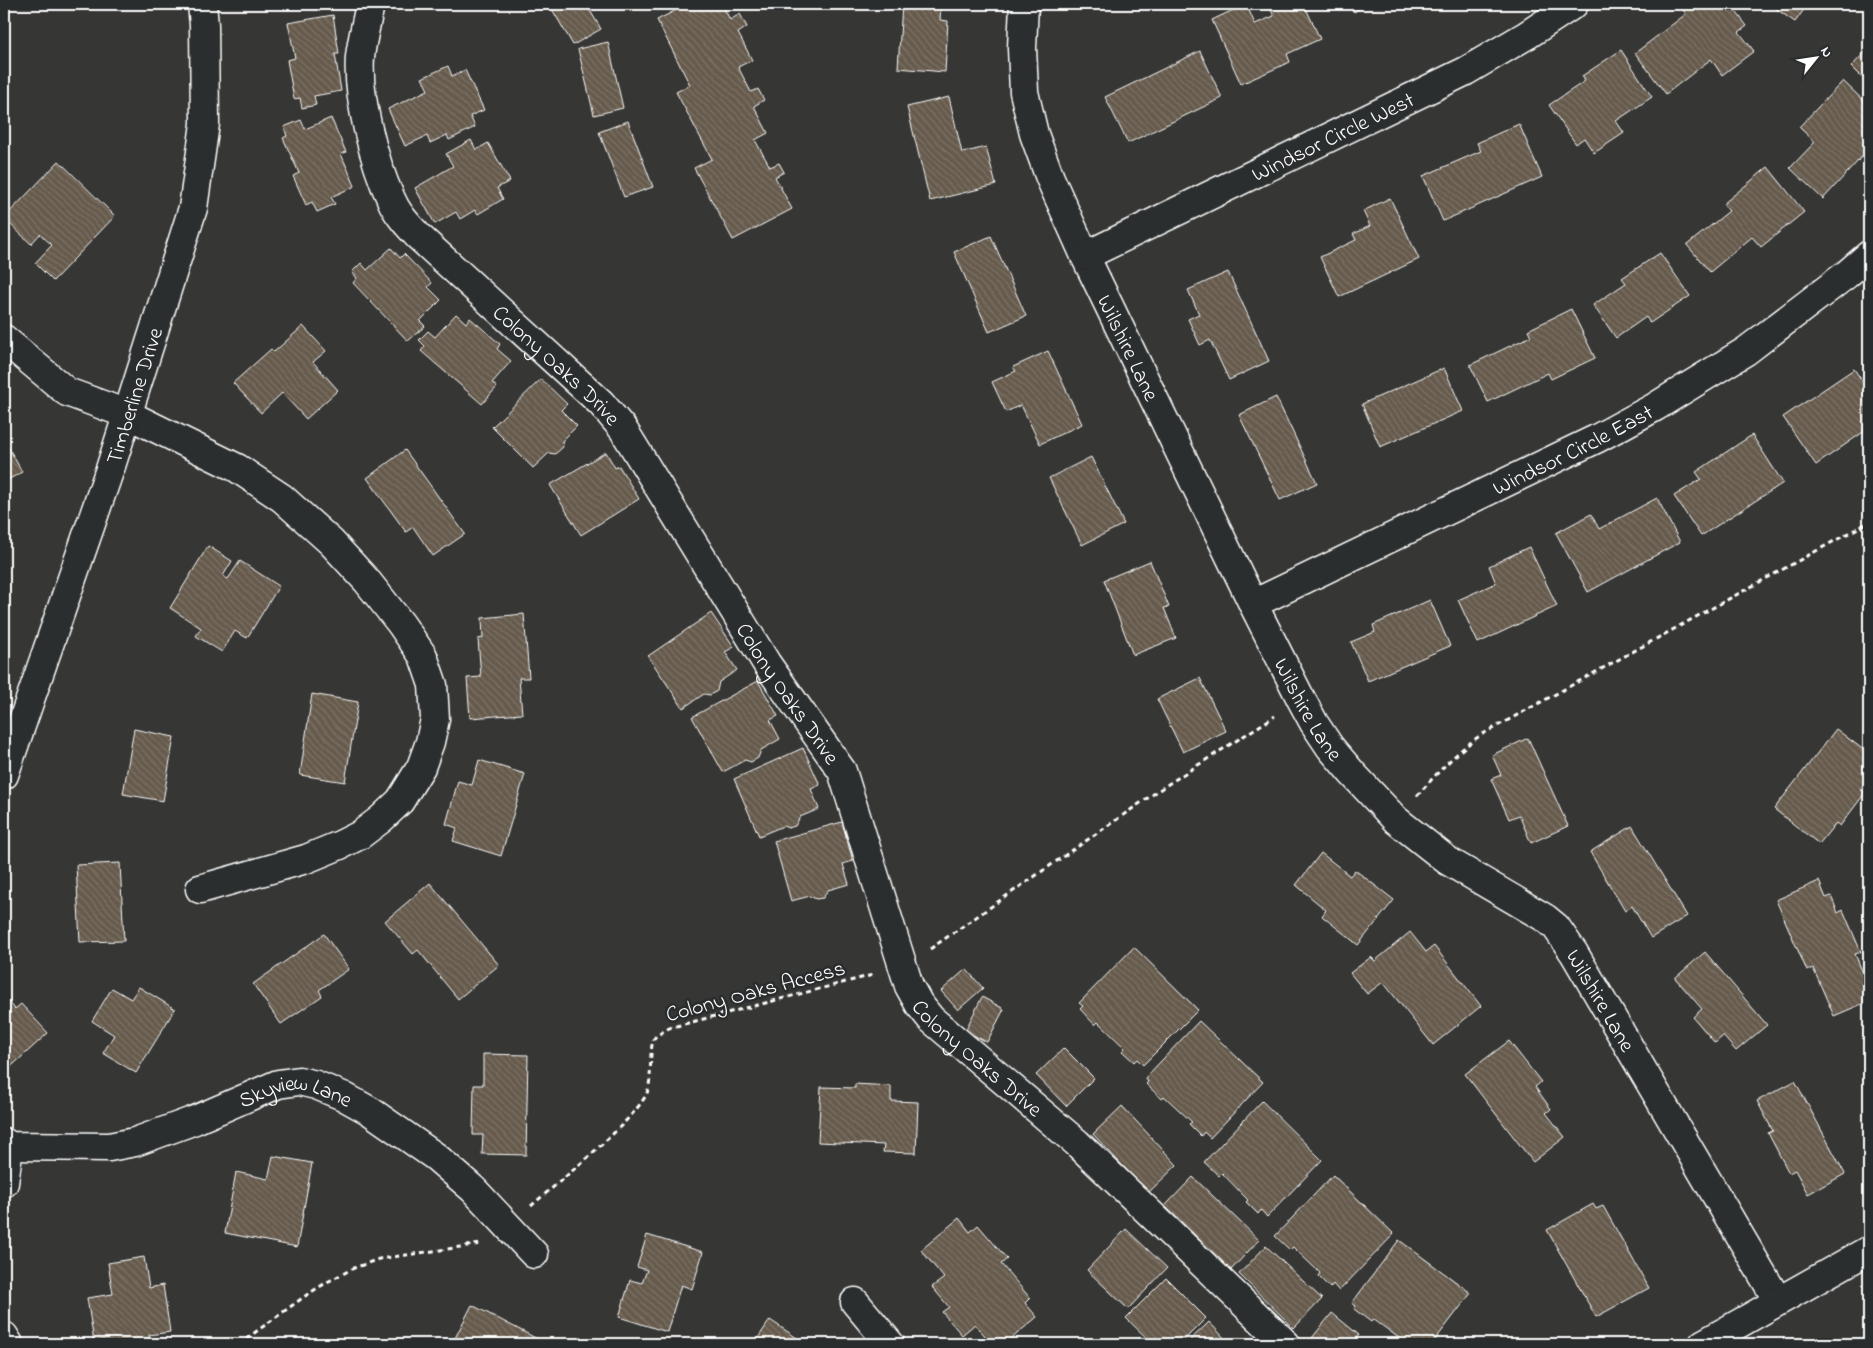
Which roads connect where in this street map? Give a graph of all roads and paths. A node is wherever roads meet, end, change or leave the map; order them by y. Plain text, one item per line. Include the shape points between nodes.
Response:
1 (202, 4) edge
2 (370, 4) edge
3 (1024, 4) edge
4 (1574, 4) edge
5 (1869, 255) edge
6 (1084, 256) junction
7 (4, 339) edge
8 (127, 414) junction
9 (1869, 522) edge
10 (1253, 604) junction
11 (1301, 699) junction
12 (4, 775) edge
13 (1396, 820) junction
14 (200, 889) dead end
15 (903, 967) junction
16 (6, 1144) edge
17 (4, 1183) edge
18 (508, 1226) junction
19 (1869, 1250) edge
20 (534, 1254) dead end
21 (1778, 1301) junction
22 (855, 1302) dead end
23 (4, 1336) edge
24 (9, 1344) edge
25 (239, 1344) edge
26 (890, 1344) edge
27 (1286, 1344) edge
28 (1703, 1344) edge

1 - 8 street, Timberline Drive via 205,124 193,208
2 - 15 street, Colony Oaks Drive via 360,57 364,107 391,199 418,236 601,403 623,429 767,664 842,771
3 - 6 street, Wilshire Lane via 1024,92 1034,134 1050,178
4 - 6 street, Windsor Circle West via 1466,71
5 - 10 street, Windsor Circle East via 1746,350 1655,407
6 - 10 street, Wilshire Lane
7 - 8 street via 67,392
8 - 12 street, Timberline Drive
8 - 14 street via 237,468 282,498 367,581 423,656 433,684 435,719 421,767 400,800 381,819 340,846
9 - 13 path via 1481,734 1446,763
10 - 11 street, Wilshire Lane
11 - 13 street, Wilshire Lane via 1330,747
11 - 15 path via 1126,812
13 - 21 street, Wilshire Lane via 1448,861 1545,918 1565,940
15 - 18 path, Colony Oaks Access via 669,1028 653,1040 648,1090 639,1106
15 - 27 street, Colony Oaks Drive via 909,986 931,1019 1077,1143
16 - 17 street, Skyview Lane
16 - 18 street, Skyview Lane via 109,1147 135,1142 196,1120 278,1084 299,1081 343,1096 370,1110 436,1157
18 - 20 street, Skyview Lane
18 - 25 path, Colony Oaks Access via 486,1243 379,1259 354,1268 308,1294
19 - 21 street
21 - 28 street
22 - 26 street
23 - 24 street

